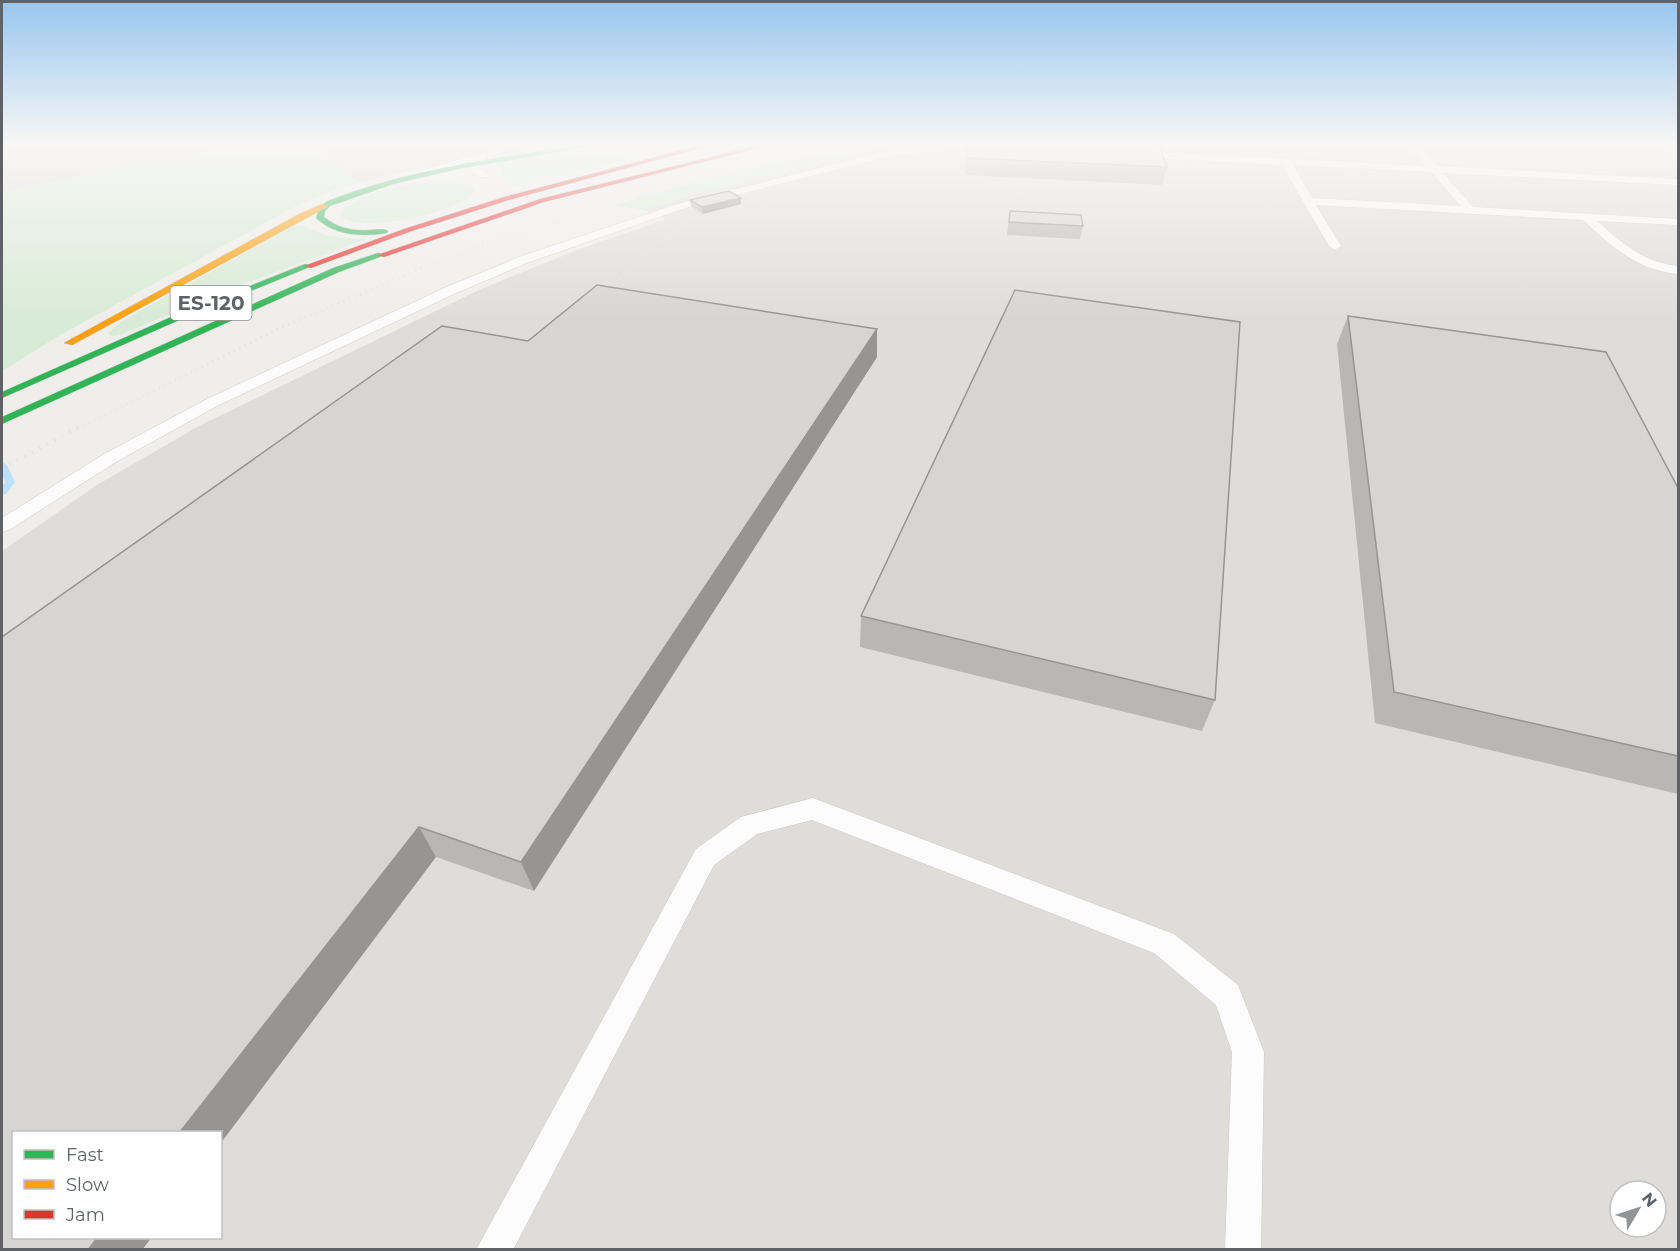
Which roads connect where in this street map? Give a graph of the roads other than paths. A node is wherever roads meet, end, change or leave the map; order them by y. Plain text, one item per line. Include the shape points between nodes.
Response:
1 (328, 203) edge
2 (329, 203) edge
3 (485, 203) edge
4 (532, 203) edge
5 (695, 203) edge
6 (1310, 203) edge
7 (1352, 203) edge
8 (1464, 203) edge
9 (1470, 210) junction
10 (1585, 216) junction
11 (1678, 222) edge
12 (426, 223) junction
13 (1335, 246) dead end
14 (1678, 270) edge
15 (61, 348) dead end
16 (2, 395) edge
17 (2, 421) edge
18 (2, 526) edge
19 (494, 1250) edge
20 (1243, 1250) edge

1 - 15 main road, ES-120
2 - 12 main road via 320,218 339,230 380,232
3 - 12 main road, ES-120
4 - 17 main road via 336,270
5 - 18 lane via 623,224 448,291 211,403
6 - 13 lane
7 - 9 lane
8 - 9 lane
9 - 10 lane
10 - 11 lane
10 - 14 lane via 1634,260
12 - 16 main road, ES-120 via 216,301
19 - 20 lane via 705,858 750,825 813,809 1164,943 1227,995 1248,1052

